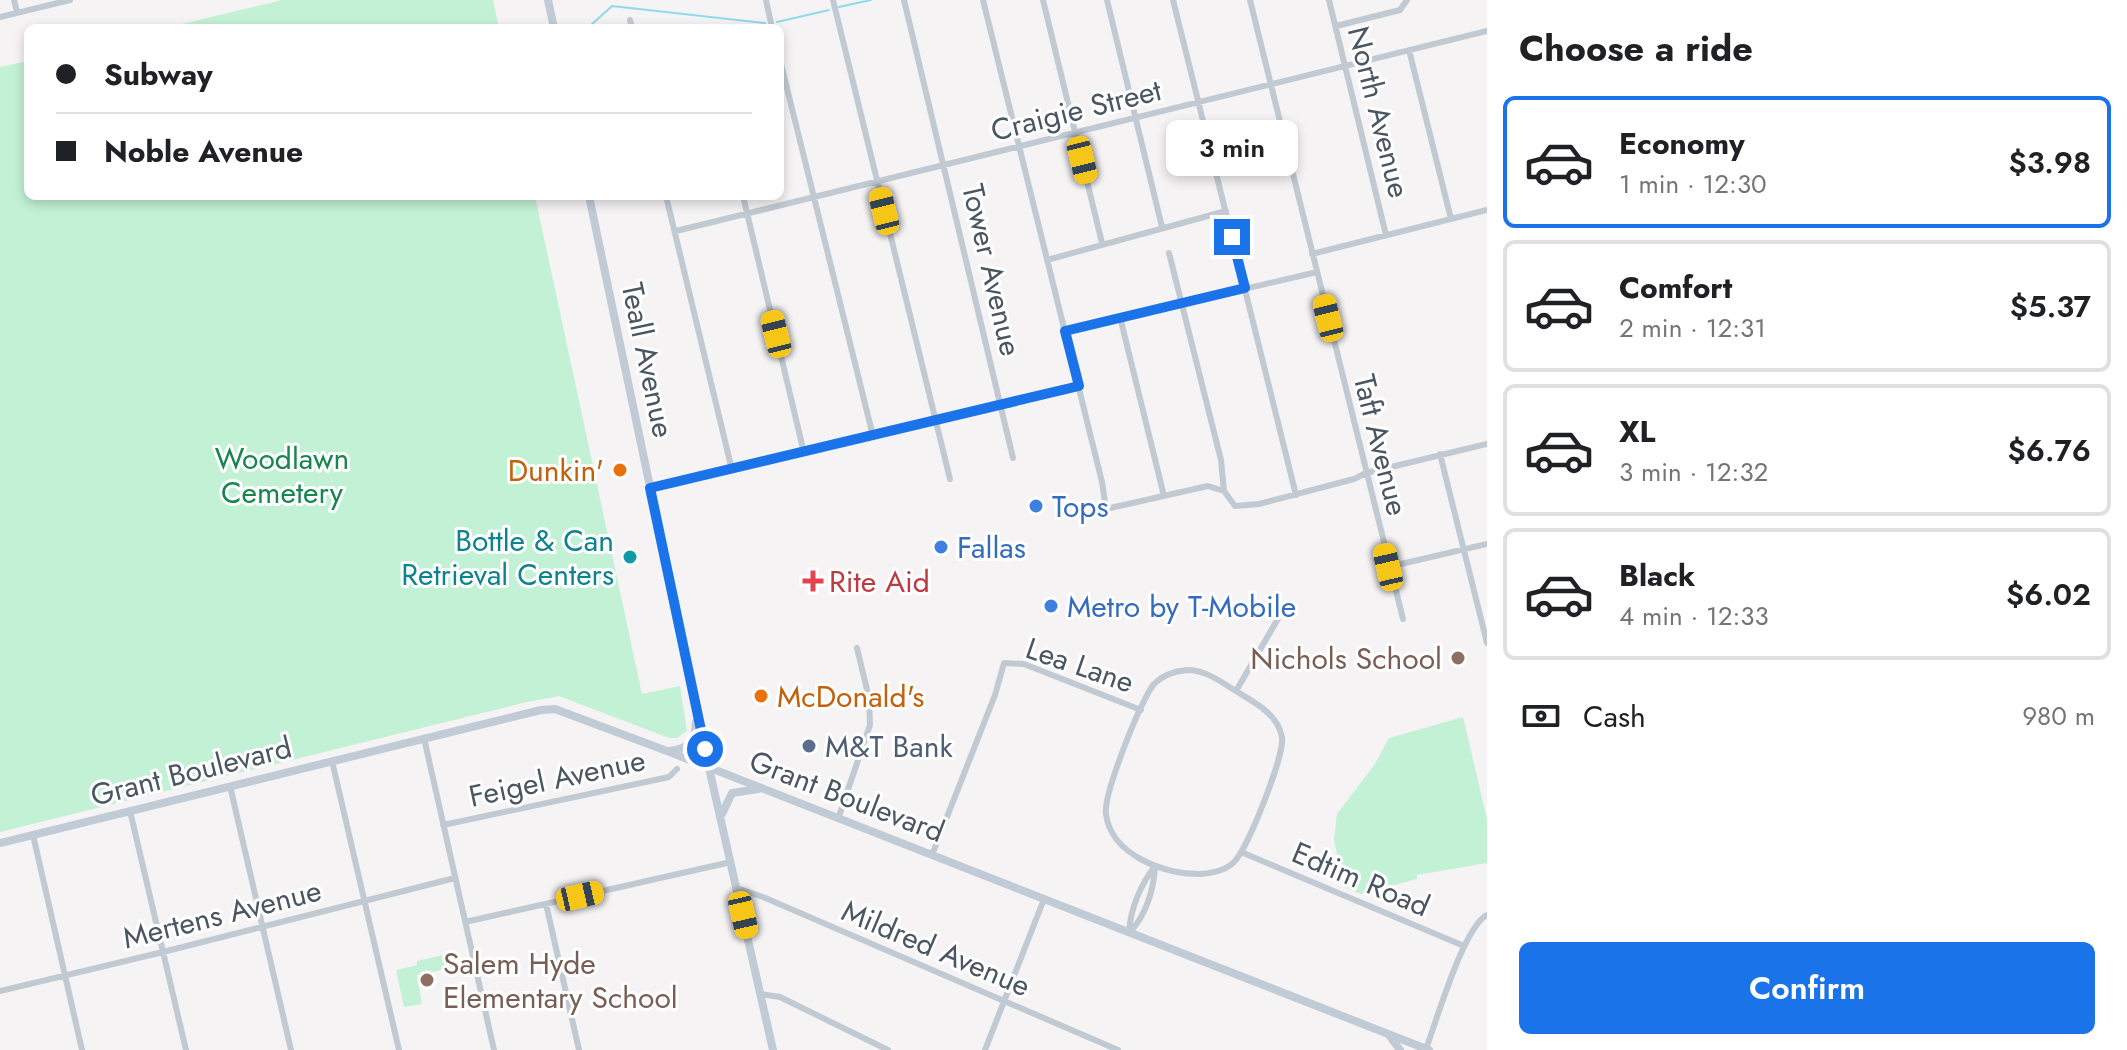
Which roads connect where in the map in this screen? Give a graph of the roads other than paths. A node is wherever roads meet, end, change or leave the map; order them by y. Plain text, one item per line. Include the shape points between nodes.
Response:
1 (14, 0) edge
2 (70, 0) edge
3 (548, 0) edge
4 (766, 0) edge
5 (833, 0) edge
6 (904, 0) edge
7 (983, 0) edge
8 (1043, 0) edge
9 (1107, 0) edge
10 (1173, 0) edge
11 (1250, 0) edge
12 (1329, 0) edge
13 (1407, 0) edge
14 (17, 12) junction
15 (0, 17) edge
16 (630, 20) dead end
17 (553, 24) edge
18 (631, 24) edge
19 (771, 24) edge
20 (1336, 26) junction
21 (1487, 31) edge
22 (1409, 50) junction
23 (1346, 64) junction
24 (784, 76) edge
25 (1271, 84) junction
26 (1200, 101) junction
27 (1135, 118) junction
28 (1075, 133) junction
29 (1019, 147) junction
30 (945, 165) junction
31 (876, 181) junction
32 (814, 197) junction
33 (590, 200) edge
34 (667, 200) edge
35 (744, 200) edge
36 (1487, 210) edge
37 (1226, 211) junction
38 (747, 214) junction
39 (1451, 219) junction
40 (1162, 227) junction
41 (676, 231) junction
42 (1386, 235) junction
43 (1102, 243) junction
44 (1169, 253) dead end
45 (1312, 254) junction
46 (1047, 260) junction
47 (1317, 272) junction
48 (1245, 288) junction
49 (1182, 303) junction
50 (1120, 317) junction
51 (1065, 331) junction
52 (1079, 386) junction
53 (1001, 404) junction
54 (936, 420) junction
55 (873, 436) junction
56 (1487, 444) edge
57 (804, 453) junction
58 (1440, 454) junction
59 (1013, 458) dead end
60 (732, 470) junction
61 (1366, 473) junction
62 (950, 479) dead end
63 (650, 488) junction
64 (1224, 491) junction
65 (1296, 495) junction
66 (1164, 496) junction
67 (1487, 544) edge
68 (1464, 550) junction
69 (1388, 567) junction
70 (1279, 617) dead end
71 (1403, 619) dead end
72 (1487, 643) edge
73 (857, 648) dead end
74 (1236, 691) junction
75 (697, 709) junction
76 (1141, 710) junction
77 (424, 738) junction
78 (667, 751) junction
79 (332, 761) junction
80 (709, 768) junction
81 (677, 769) dead end
82 (230, 786) junction
83 (762, 789) junction
84 (130, 811) junction
85 (721, 819) junction
86 (838, 819) junction
87 (443, 825) junction
88 (33, 835) junction
89 (0, 843) edge
90 (1241, 852) junction
91 (932, 855) junction
92 (731, 862) junction
93 (1155, 866) junction
94 (455, 878) junction
95 (737, 888) junction
96 (1044, 899) junction
97 (365, 900) junction
98 (546, 904) junction
99 (1487, 915) edge
100 (465, 922) junction
101 (262, 925) junction
102 (1129, 933) junction
103 (1464, 946) junction
104 (163, 952) junction
105 (65, 976) junction
106 (0, 991) edge
107 (760, 994) junction
108 (1004, 1001) junction
109 (1388, 1034) junction
110 (1412, 1047) edge
111 (82, 1050) edge
112 (186, 1050) edge
113 (291, 1050) edge
114 (399, 1050) edge
115 (494, 1050) edge
116 (579, 1050) edge
117 (773, 1050) edge
118 (888, 1050) edge
119 (985, 1050) edge
120 (1118, 1050) edge
121 (1400, 1050) edge
122 (1427, 1050) edge

1 - 14 street
2 - 14 street
3 - 17 street
4 - 19 street
5 - 31 street
6 - 30 street, Tower Avenue
7 - 29 street
8 - 28 street
9 - 27 street
10 - 26 street
11 - 25 street, Taft Avenue
12 - 20 street, North Avenue
13 - 20 street via 1400,10
14 - 15 street
16 - 18 street
20 - 23 street, North Avenue
21 - 22 street, Craigie Street
22 - 23 street, Craigie Street
22 - 39 street
23 - 25 street, Craigie Street
23 - 42 street, North Avenue
24 - 32 street
25 - 26 street, Craigie Street
25 - 45 street, Taft Avenue
26 - 27 street, Craigie Street
26 - 37 street
27 - 28 street, Craigie Street
27 - 40 street
28 - 29 street, Craigie Street
28 - 43 street
29 - 30 street, Craigie Street
29 - 46 street
30 - 31 street, Craigie Street
30 - 53 street, Tower Avenue
31 - 32 street, Craigie Street
31 - 54 street
32 - 38 street, Craigie Street
32 - 55 street
33 - 63 street, Teall Avenue
34 - 41 street
35 - 38 street
36 - 39 street
37 - 40 street
37 - 48 street
38 - 41 street, Craigie Street
38 - 57 street
39 - 42 street
40 - 43 street
41 - 60 street
42 - 45 street
43 - 46 street
44 - 49 street
45 - 47 street, Taft Avenue
46 - 51 street
47 - 48 street
47 - 61 street, Taft Avenue
48 - 49 street
48 - 65 street
49 - 50 street
49 - 64 street
50 - 51 street
50 - 66 street
51 - 52 street
52 - 53 street
52 - 66 street via 1106,509
53 - 54 street
53 - 59 street, Tower Avenue
54 - 55 street
54 - 62 street
55 - 57 street
56 - 58 street
57 - 60 street
58 - 61 street
58 - 68 street
60 - 63 street
61 - 65 street
61 - 69 street, Taft Avenue
63 - 75 street, Teall Avenue
64 - 65 street via 1235,506 1245,507
64 - 66 street via 1208,486
67 - 68 street
68 - 69 street
68 - 72 street
69 - 71 street, Taft Avenue
70 - 74 street
73 - 86 street via 870,725
74 - 76 street via 1205,673 1177,671 1156,682
74 - 90 street via 1271,715 1282,746
75 - 78 street via 691,744
75 - 80 street, Teall Avenue
76 - 91 street, Lea Lane via 1024,664 1004,663
76 - 93 street via 1105,809 1118,841
77 - 78 street, Grant Boulevard via 555,709
77 - 79 street, Grant Boulevard
77 - 87 street
78 - 80 street, Grant Boulevard
79 - 82 street, Grant Boulevard
79 - 97 street
80 - 83 street, Grant Boulevard
80 - 85 street, Teall Avenue
81 - 87 street, Feigel Avenue via 669,777
82 - 84 street, Grant Boulevard
82 - 101 street
83 - 85 street via 732,793
83 - 86 street, Grant Boulevard
84 - 88 street, Grant Boulevard
84 - 104 street
85 - 92 street, Teall Avenue
86 - 91 street, Grant Boulevard
87 - 94 street
88 - 89 street, Grant Boulevard
88 - 105 street
90 - 93 street via 1229,866 1212,872 1183,873
90 - 103 street, Edtim Road
91 - 96 street, Grant Boulevard
92 - 95 street, Teall Avenue
92 - 98 street
93 - 102 street via 1139,923
94 - 97 street, Mertens Avenue
94 - 100 street
95 - 107 street, Teall Avenue
95 - 108 street, Mildred Avenue
96 - 102 street, Grant Boulevard
96 - 108 street
97 - 101 street, Mertens Avenue
97 - 114 street
98 - 100 street
98 - 116 street
99 - 103 street
100 - 115 street
101 - 104 street, Mertens Avenue
101 - 113 street
102 - 109 street, Grant Boulevard
103 - 122 street
104 - 105 street, Mertens Avenue
104 - 112 street
105 - 106 street, Mertens Avenue
105 - 111 street
107 - 117 street, Teall Avenue
107 - 118 street via 780,997
108 - 119 street
108 - 120 street, Mildred Avenue
109 - 110 street, Grant Boulevard
109 - 121 street
110 - 122 street, Grant Boulevard

